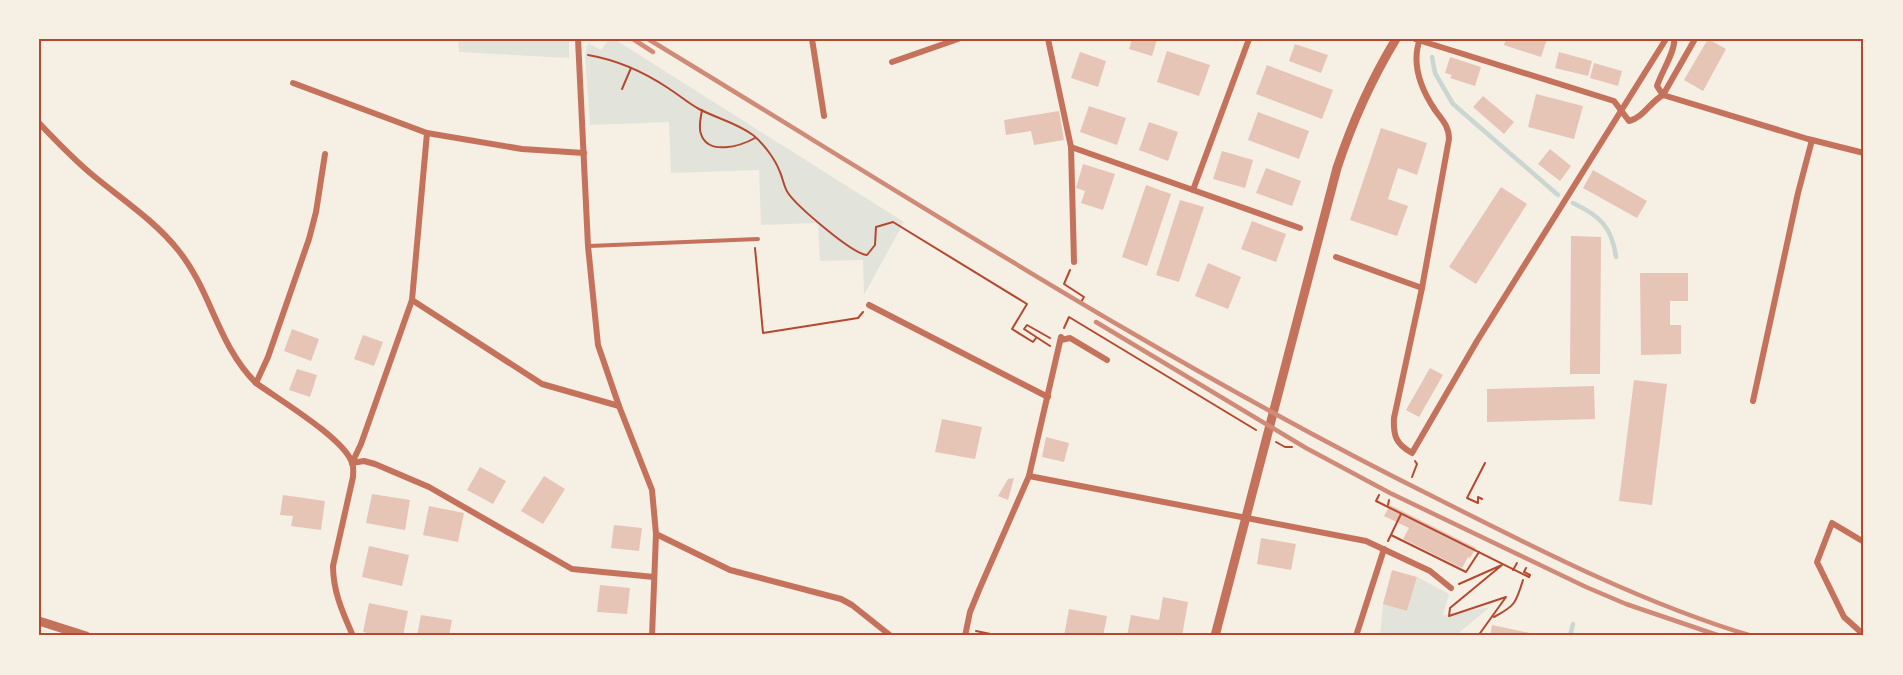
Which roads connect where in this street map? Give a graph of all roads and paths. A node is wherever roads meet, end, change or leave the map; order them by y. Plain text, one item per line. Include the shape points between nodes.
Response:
1 (578, 39) edge
2 (812, 39) edge
3 (958, 39) edge
4 (1048, 39) edge
5 (1249, 39) edge
6 (1396, 39) edge
7 (1666, 39) edge
8 (1674, 39) edge
9 (1695, 39) edge
10 (1418, 40) edge
11 (579, 53) junction
12 (892, 62) dead end
13 (631, 68) junction
14 (293, 82) dead end
15 (622, 90) dead end
16 (1663, 95) junction
17 (702, 110) junction
18 (1622, 110) junction
19 (824, 116) dead end
20 (39, 123) edge
21 (427, 133) junction
22 (755, 138) junction
23 (1812, 140) junction
24 (1071, 147) junction
25 (584, 153) junction
26 (1864, 153) edge
27 (325, 154) dead end
28 (1193, 190) junction
29 (1300, 228) dead end
30 (756, 239) joint
31 (588, 246) junction
32 (1336, 257) dead end
33 (1074, 262) joint
34 (1422, 288) junction
35 (412, 300) junction
36 (1081, 302) dead end
37 (868, 305) joint
38 (1036, 338) junction
39 (1061, 338) junction
40 (1053, 340) dead end
41 (1058, 351) junction
42 (1107, 360) dead end
43 (256, 383) junction
44 (1048, 397) junction
45 (1753, 401) dead end
46 (619, 406) junction
47 (1261, 434) dead end
48 (1278, 443) dead end
49 (1292, 447) dead end
50 (1413, 456) junction
51 (352, 463) junction
52 (1485, 463) dead end
53 (1029, 476) junction
54 (1412, 477) dead end
55 (1379, 495) dead end
56 (1482, 499) dead end
57 (1389, 500) dead end
58 (1478, 503) junction
59 (1391, 508) junction
60 (1475, 508) dead end
61 (1401, 513) junction
62 (656, 534) junction
63 (1391, 534) junction
64 (1864, 542) edge
65 (1384, 549) junction
66 (1479, 552) junction
67 (1517, 563) dead end
68 (1502, 565) junction
69 (1526, 568) dead end
70 (1513, 570) junction
71 (654, 577) junction
72 (1523, 580) dead end
73 (1451, 588) joint
74 (1491, 618) junction
75 (39, 621) edge
76 (966, 633) edge
77 (1358, 634) edge
78 (1864, 635) edge
79 (86, 636) edge
80 (353, 636) edge
81 (652, 636) edge
82 (891, 636) edge
83 (1000, 636) edge
84 (1215, 636) edge
85 (1478, 636) edge

1 - 11 street
2 - 19 street
3 - 12 street
4 - 24 street
5 - 28 street
6 - 84 street via 1381,63 1337,168
7 - 18 street
8 - 16 street via 1657,86
9 - 16 street
10 - 18 street via 1614,101
10 - 34 street via 1416,58 1422,85 1449,131
11 - 13 path
11 - 25 street
13 - 15 path
13 - 17 path
14 - 21 street
16 - 18 street via 1634,120 1626,119
16 - 23 street
17 - 22 path
17 - 22 path via 701,134 708,143 737,147
18 - 50 street via 1484,330
20 - 43 street via 66,152 161,231 179,251 228,347
21 - 25 street via 522,149
21 - 35 street
22 - 38 path via 772,158 797,204 832,235 867,255 875,245 876,227 893,222 1027,304 1012,329 1033,342
23 - 26 street
23 - 45 street
24 - 28 street
24 - 33 street
25 - 31 street
27 - 43 street via 309,239
28 - 29 street
30 - 31 lane
30 - 37 path via 763,333 858,318
31 - 46 street via 598,345
32 - 34 street
33 - 36 path via 1064,284 1084,297
34 - 50 street via 1394,418 1395,438
35 - 46 street via 542,384
35 - 51 street
37 - 44 street
38 - 40 path via 1024,329 1027,325
38 - 41 path
39 - 41 street
39 - 42 street
39 - 47 path via 1069,317
41 - 44 street
43 - 51 street via 334,438
44 - 53 street
46 - 62 street via 652,490
48 - 49 path
50 - 54 path via 1417,464
51 - 71 street via 375,464 429,487 572,569
51 - 80 street via 353,477 333,581
52 - 58 path via 1467,498
53 - 65 street via 1366,541
53 - 76 street via 979,590
55 - 59 path via 1376,501
56 - 58 path via 1478,497
57 - 59 path
58 - 60 path
59 - 61 path
61 - 63 path
61 - 66 path
62 - 71 street
62 - 82 street via 730,570 840,599
63 - 65 path
63 - 66 path via 1466,572
64 - 78 street via 1832,523 1817,562 1844,617
65 - 73 street via 1430,571
65 - 77 street
66 - 68 path
67 - 70 path
68 - 70 path
68 - 73 path
68 - 74 path via 1450,608 1449,616 1506,597
69 - 70 path via 1524,572 1529,577
71 - 81 street
72 - 74 path via 1511,608
74 - 85 path
75 - 79 street
76 - 83 path

